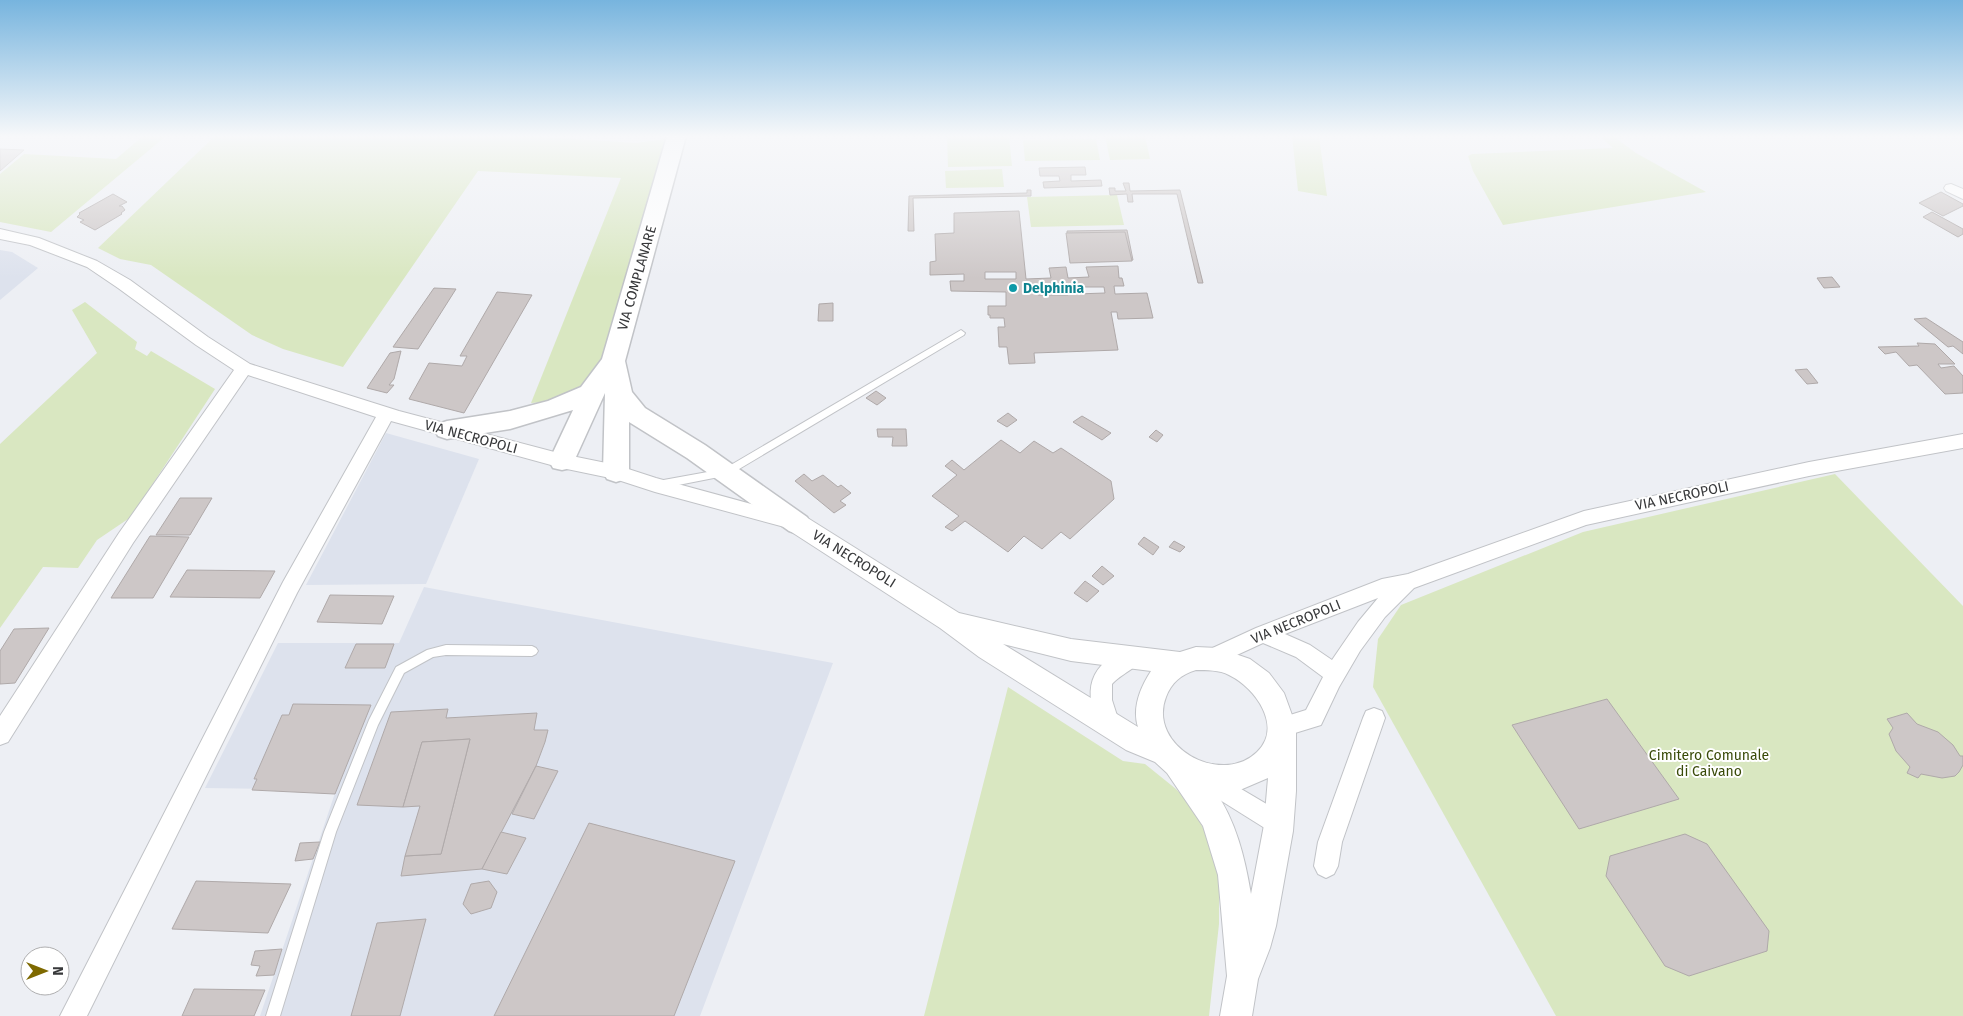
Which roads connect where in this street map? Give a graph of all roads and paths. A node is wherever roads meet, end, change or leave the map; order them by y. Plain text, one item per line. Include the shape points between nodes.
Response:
1 (664, 183) edge
2 (0, 234) edge
3 (961, 333) dead end
4 (244, 368) junction
5 (609, 376) junction
6 (386, 414) junction
7 (447, 430) junction
8 (1963, 440) edge
9 (562, 461) junction
10 (616, 472) junction
11 (726, 472) junction
12 (655, 485) junction
13 (798, 524) junction
14 (1409, 582) junction
15 (949, 620) junction
16 (1263, 634) junction
17 (532, 651) dead end
18 (1133, 656) junction
19 (1213, 657) junction
20 (1179, 663) junction
21 (1334, 673) junction
22 (1374, 718) dead end
23 (1109, 725) junction
24 (1282, 727) junction
25 (0, 735) edge
26 (1180, 763) junction
27 (1279, 824) junction
28 (1326, 866) dead end
29 (1242, 980) junction
30 (73, 1016) edge
31 (273, 1016) edge
32 (1236, 1016) edge

1 - 5 main road, VIA COMPLANARE
2 - 4 street, VIA NECROPOLI via 34,241 92,264
3 - 11 lane
4 - 6 street, VIA NECROPOLI
4 - 25 street via 126,538
5 - 7 main road via 589,393 555,408 510,420
5 - 9 main road
5 - 10 main road
5 - 11 main road via 625,403 636,413
6 - 7 street, VIA NECROPOLI
6 - 30 street via 290,588
7 - 9 street, VIA NECROPOLI
8 - 14 street, VIA NECROPOLI via 1808,469 1584,518
9 - 10 street, VIA NECROPOLI
10 - 12 street, VIA NECROPOLI
11 - 12 lane
11 - 13 main road
12 - 13 street, VIA NECROPOLI
13 - 15 street, VIA NECROPOLI
14 - 16 street, VIA NECROPOLI via 1389,585
14 - 21 street, VIA NECROPOLI via 1393,594
15 - 18 street via 1071,650
15 - 23 street via 988,649
16 - 19 street, VIA NECROPOLI
16 - 21 street via 1303,651
17 - 31 lane via 446,650 416,659 400,670 373,724 330,832
18 - 20 street
18 - 23 street via 1112,669 1100,684 1100,700
19 - 20 street
19 - 24 street via 1236,665 1263,683 1277,704
20 - 26 street via 1162,678 1153,692 1149,708 1151,726
21 - 24 street, VIA NECROPOLI via 1313,718
22 - 28 street via 1330,842
23 - 26 street
24 - 26 street via 1278,748 1266,765 1246,776 1223,779
24 - 27 street
26 - 27 street
26 - 29 street via 1214,817 1227,847 1239,924
27 - 29 street via 1257,943
29 - 32 street

